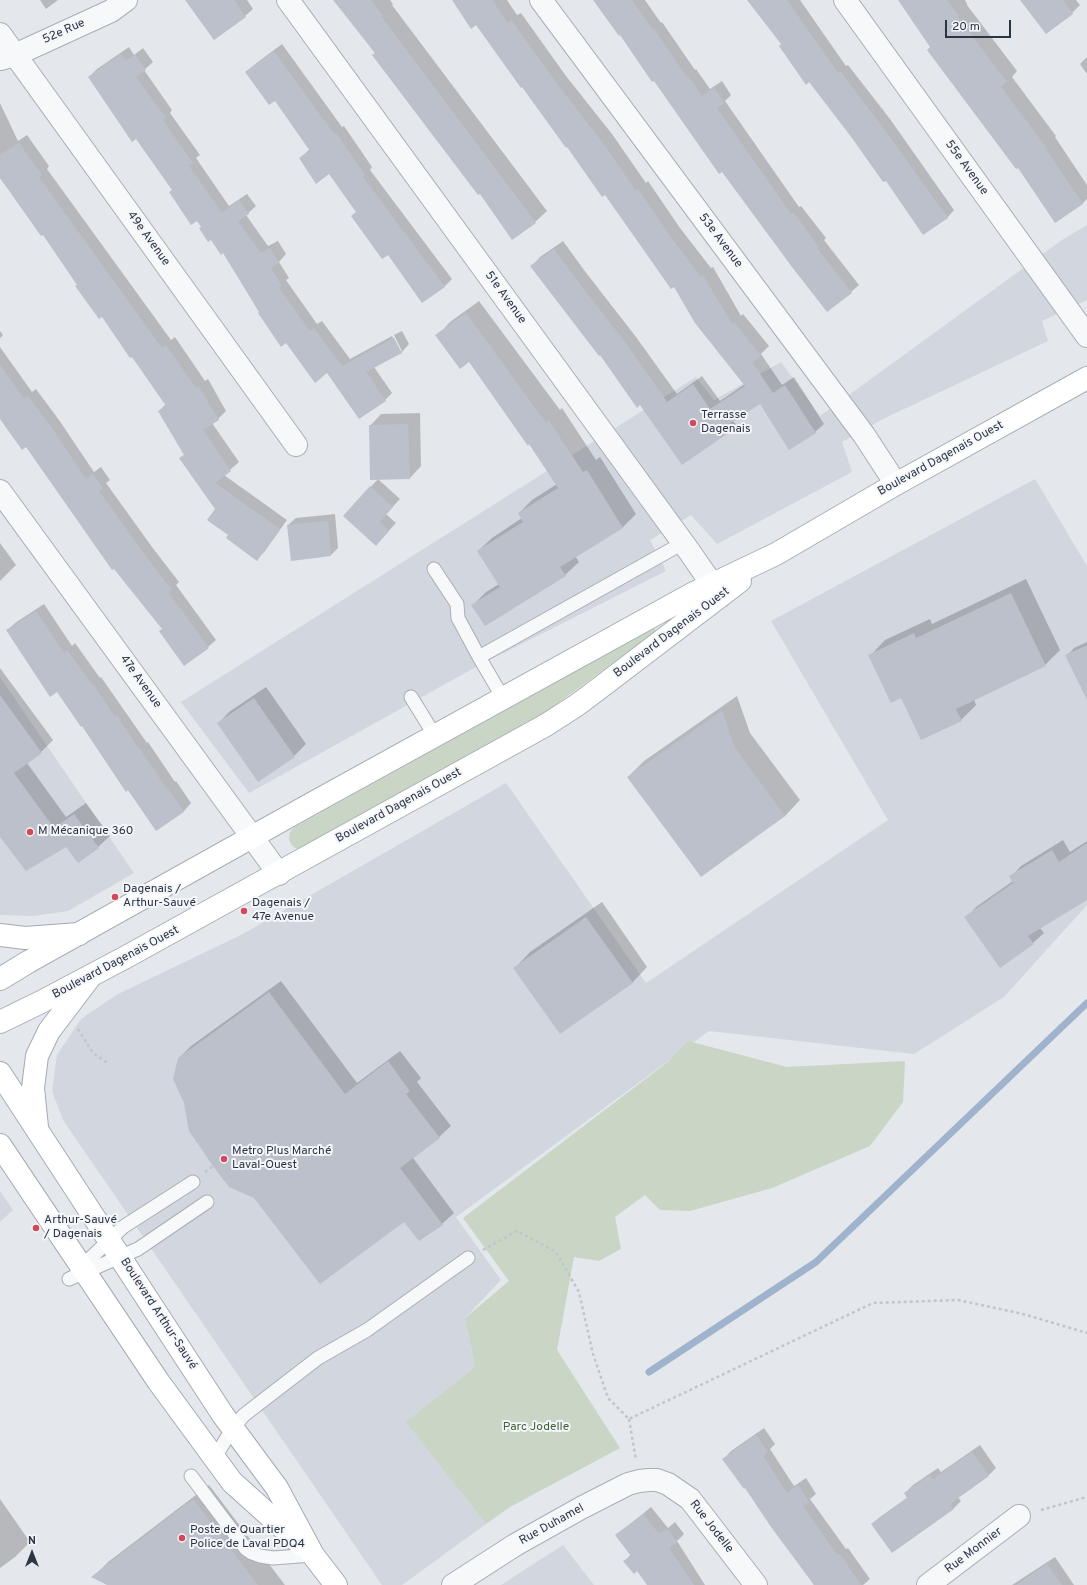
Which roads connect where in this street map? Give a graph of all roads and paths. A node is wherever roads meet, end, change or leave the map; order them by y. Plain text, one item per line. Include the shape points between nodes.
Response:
1 (126, 0) edge
2 (288, 0) edge
3 (541, 0) edge
4 (845, 0) edge
5 (0, 34) edge
6 (7, 57) edge
7 (1087, 336) edge
8 (1087, 378) edge
9 (296, 444) dead end
10 (896, 484) junction
11 (0, 491) edge
12 (683, 543) junction
13 (434, 569) dead end
14 (716, 590) junction
15 (479, 657) junction
16 (411, 698) dead end
17 (503, 698) junction
18 (435, 736) junction
19 (253, 837) junction
20 (279, 874) junction
21 (79, 934) junction
22 (0, 936) edge
23 (90, 977) junction
24 (0, 979) edge
25 (0, 1022) edge
26 (81, 1034) dead end
27 (109, 1064) dead end
28 (0, 1073) edge
29 (38, 1130) junction
30 (0, 1145) edge
31 (193, 1182) dead end
32 (207, 1202) dead end
33 (116, 1248) junction
34 (468, 1258) joint
35 (84, 1269) junction
36 (1087, 1333) edge
37 (629, 1419) junction
38 (233, 1428) junction
39 (214, 1457) junction
40 (191, 1476) dead end
41 (648, 1481) junction
42 (1087, 1497) edge
43 (1019, 1516) joint
44 (313, 1556) junction
45 (336, 1585) edge
46 (453, 1585) edge
47 (756, 1585) edge
48 (928, 1585) edge

1 - 6 street, 52e Rue via 111,12
2 - 12 street, 51e Avenue
3 - 10 street, 53e Avenue via 864,435
4 - 7 street, 55e Avenue
5 - 6 street, 49e Avenue
6 - 9 street, 49e Avenue
8 - 10 main road, Boulevard Dagenais Ouest
10 - 14 main road, Boulevard Dagenais Ouest
11 - 19 street, 47e Avenue
12 - 14 street, 51e Avenue
12 - 15 lane
13 - 15 lane via 457,604 458,618
14 - 17 main road, Boulevard Dagenais Ouest
14 - 20 main road, Boulevard Dagenais Ouest via 577,705
15 - 17 lane
16 - 18 lane
17 - 18 main road, Boulevard Dagenais Ouest
18 - 19 main road, Boulevard Dagenais Ouest
19 - 20 street, 47e Avenue
19 - 21 main road, Boulevard Dagenais Ouest
20 - 23 main road, Boulevard Dagenais Ouest
21 - 22 main road via 25,938
21 - 24 main road, Boulevard Dagenais Ouest
23 - 25 main road, Boulevard Dagenais Ouest
23 - 29 main road via 49,1031 37,1056 33,1088
26 - 27 path via 93,1053
28 - 29 main road, Boulevard Arthur-Sauvé
29 - 33 main road, Boulevard Arthur-Sauvé
30 - 35 main road, Boulevard Arthur-Sauvé
31 - 33 lane via 123,1227
32 - 33 lane via 138,1250
33 - 35 lane
33 - 35 lane
33 - 38 main road, Boulevard Arthur-Sauvé
34 - 37 path via 517,1231 556,1252 579,1292 593,1354 608,1398
34 - 38 lane via 367,1330 318,1358 244,1415
35 - 39 main road, Boulevard Arthur-Sauvé via 158,1380
36 - 37 path via 1023,1314 958,1300 873,1303
37 - 41 path
38 - 39 lane
38 - 44 main road, Boulevard Arthur-Sauvé via 277,1488
39 - 44 main road, Boulevard Arthur-Sauvé via 232,1482
40 - 44 lane via 246,1549 252,1553 266,1558
41 - 46 street, Rue Duhamel via 614,1491 515,1545
41 - 47 street, Rue Jodelle via 668,1484 690,1499
42 - 43 path
43 - 48 street, Rue Monnier
44 - 45 main road, Boulevard Arthur-Sauvé

